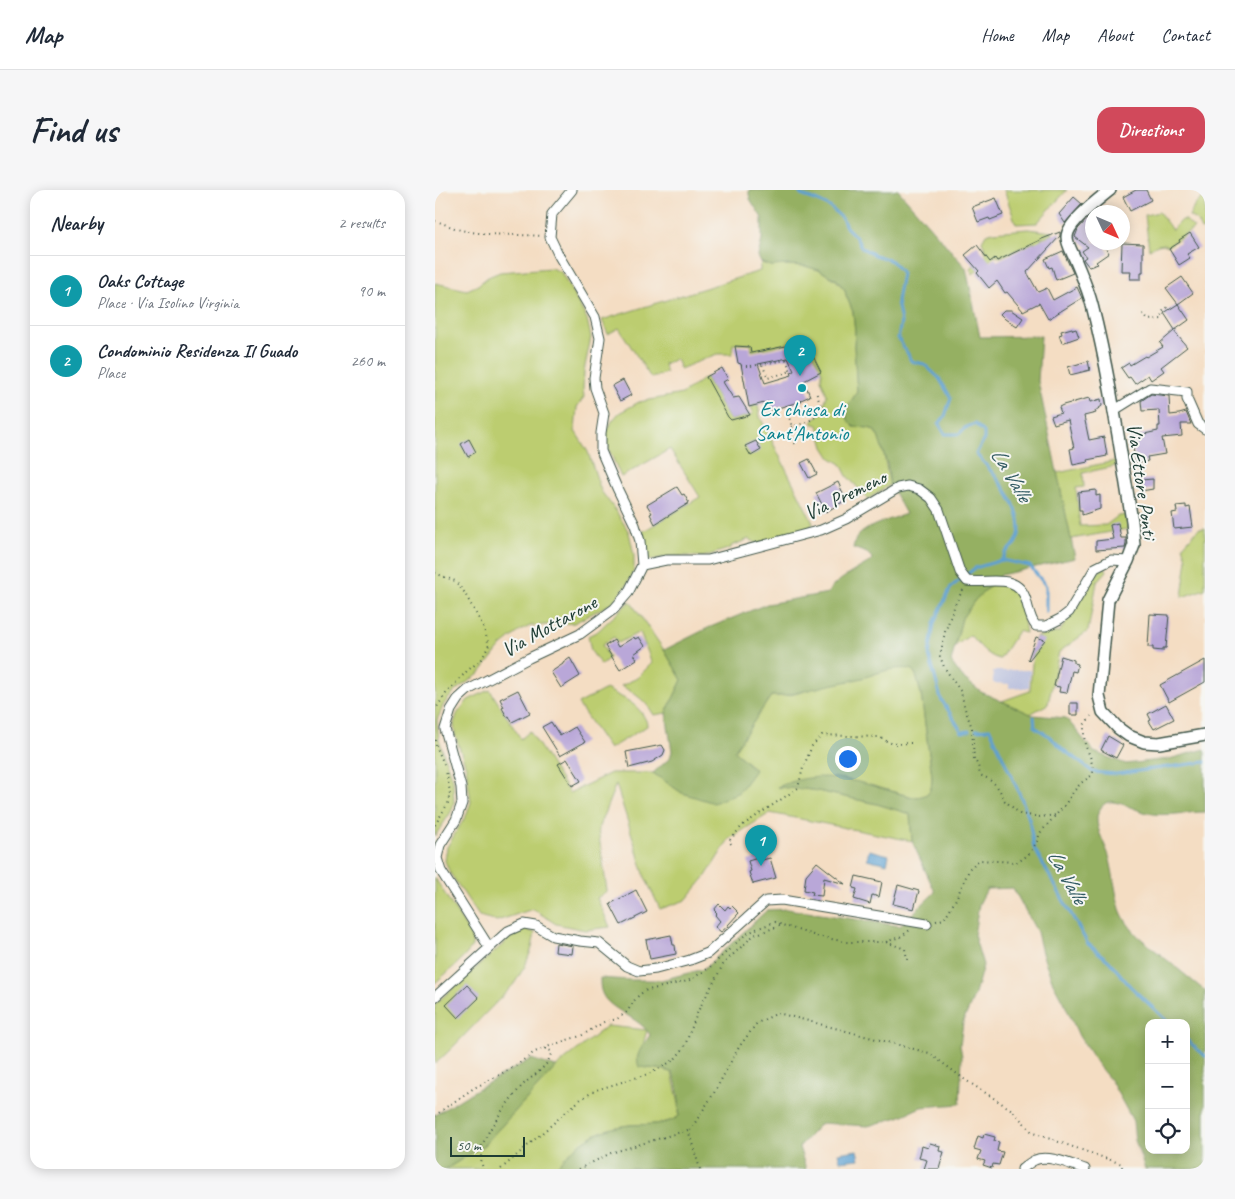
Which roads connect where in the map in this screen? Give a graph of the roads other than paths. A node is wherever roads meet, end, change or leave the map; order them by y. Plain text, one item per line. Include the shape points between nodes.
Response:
1 (572, 190) edge
2 (1110, 190) edge
3 (1113, 411) junction
4 (1205, 429) edge
5 (1128, 561) junction
6 (642, 566) junction
7 (1205, 735) edge
8 (923, 924) road end
9 (489, 948) junction
10 (435, 997) edge
11 (1022, 1169) edge
12 (1085, 1169) edge

1 - 6 street via 553,214 550,237 595,317 600,338 594,378 604,413 601,451 635,525
2 - 3 street, Via Ettore Ponti via 1080,216 1067,236 1092,302
3 - 4 street via 1150,388 1187,392 1198,424
3 - 5 street, Via Ettore Ponti via 1132,521 1134,545
5 - 6 street, Via Premeno via 1111,560 1095,568 1069,612 1046,626 1036,626 1031,621 1024,593 1016,584 967,579 939,510 931,498 908,486 897,488 821,530 708,560 666,560
5 - 7 street, Via Ettore Ponti via 1108,600 1099,696 1103,712 1118,728 1144,742 1159,743
6 - 9 street, Via Mottarone via 628,593 614,609 580,634 468,690 451,710 445,729 461,787 462,803 456,820 439,845 437,858 441,872
8 - 9 street via 782,900 766,901 708,953 656,969 639,971 627,966 599,943 553,936 536,926 524,924 508,931
9 - 10 street
11 - 12 street via 1042,1158

